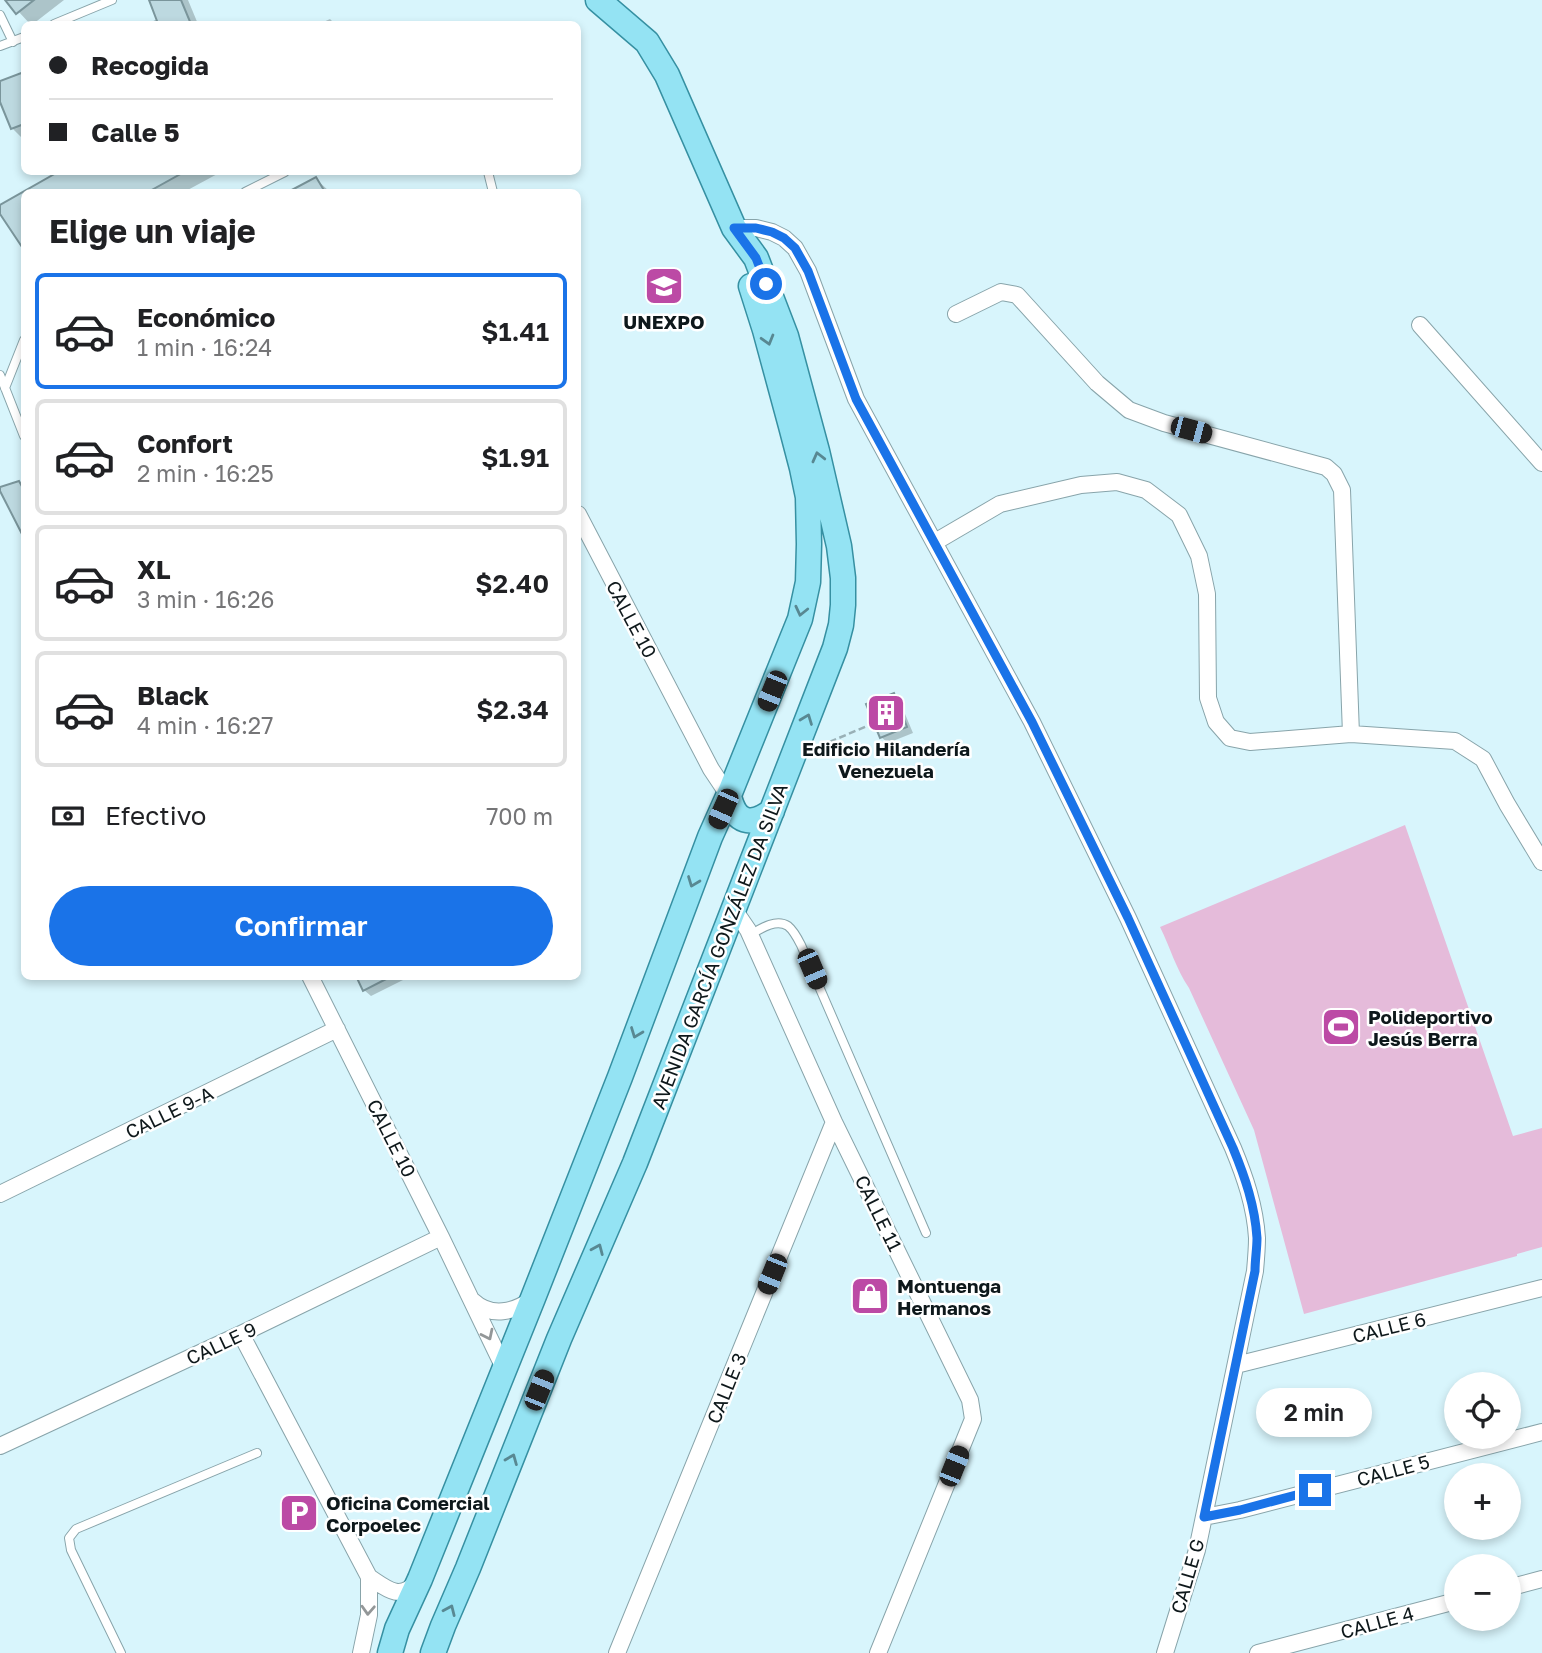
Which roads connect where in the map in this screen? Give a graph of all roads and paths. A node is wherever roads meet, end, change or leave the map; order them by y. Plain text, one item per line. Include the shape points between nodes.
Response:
1 (113, 0) edge
2 (598, 0) edge
3 (0, 15) edge
4 (61, 21) edge
5 (21, 38) edge
6 (13, 42) junction
7 (0, 47) edge
8 (279, 175) edge
9 (251, 189) edge
10 (734, 228) junction
11 (956, 314) dead end
12 (1420, 325) dead end
13 (21, 347) edge
14 (0, 375) edge
15 (5, 387) junction
16 (21, 428) edge
17 (1542, 463) edge
18 (581, 520) edge
19 (935, 542) junction
20 (874, 723) dead end
21 (1351, 734) junction
22 (792, 760) junction
23 (729, 796) junction
24 (772, 811) junction
25 (710, 837) junction
26 (755, 851) junction
27 (1542, 862) edge
28 (739, 926) junction
29 (312, 980) edge
30 (337, 1029) junction
31 (834, 1122) junction
32 (0, 1194) edge
33 (926, 1233) dead end
34 (441, 1237) junction
35 (1542, 1288) edge
36 (533, 1298) junction
37 (472, 1300) junction
38 (241, 1335) junction
39 (1236, 1365) junction
40 (505, 1370) junction
41 (1542, 1432) edge
42 (0, 1446) edge
43 (257, 1453) dead end
44 (1204, 1517) junction
45 (369, 1577) junction
46 (419, 1578) junction
47 (1542, 1579) edge
48 (1521, 1585) edge
49 (1444, 1604) edge
50 (121, 1653) edge
51 (361, 1653) edge
52 (390, 1653) edge
53 (433, 1653) edge
54 (617, 1653) edge
55 (878, 1653) edge
56 (1164, 1653) edge
57 (1258, 1653) edge

1 - 4 lane
2 - 10 main road via 647,42 667,75
3 - 6 lane
5 - 6 lane
6 - 7 lane
8 - 9 lane
10 - 19 street, CALLE G via 772,232 795,248 856,399
22 -> 10 main road, AVENIDA GARCÍA GONZÁLEZ DA SILVA via 839,635 843,578 832,512 786,336 756,258
10 -> 23 main road via 802,468 809,544 800,619
11 - 21 street via 1001,292 1017,295 1097,383 1129,410 1326,467 1334,474 1342,490
12 - 17 street
13 - 15 lane
14 - 15 lane
15 - 16 lane
18 - 23 street, CALLE 10
19 - 21 street via 1000,504 1081,485 1117,482 1146,490 1179,516 1199,556 1207,594 1208,698 1216,722 1230,737 1250,742
19 - 39 street, CALLE G via 1032,722 1122,906 1247,1180 1257,1240
20 - 22 path
21 - 27 street via 1455,741 1483,759
22 - 24 main road, AVENIDA GARCÍA GONZÁLEZ DA SILVA
23 - 24 main road via 743,819 752,822
23 - 25 main road
24 - 26 main road, AVENIDA GARCÍA GONZÁLEZ DA SILVA
25 - 26 main road via 735,832
25 -> 36 main road
26 - 28 main road, AVENIDA GARCÍA GONZÁLEZ DA SILVA
28 - 31 street, CALLE 11
28 - 33 lane via 780,923 789,926 801,944
53 -> 28 main road, AVENIDA GARCÍA GONZÁLEZ DA SILVA via 559,1339
29 - 30 street, CALLE 10
30 - 32 street, CALLE 9-A
30 - 34 street, CALLE 10
31 - 54 street, CALLE 3
31 - 55 street, CALLE 11 via 970,1399 973,1419
34 - 37 street, CALLE 10
34 - 38 street, CALLE 9
35 - 39 street, CALLE 6
36 - 37 street via 501,1312 491,1312
36 - 40 main road
37 -> 40 street, CALLE 10
38 - 42 street, CALLE 9
38 - 45 street
39 - 44 street, CALLE G
40 - 46 main road
41 - 44 street, CALLE 5
43 - 50 lane via 76,1529 69,1538
44 - 56 street, CALLE G
45 - 46 street via 401,1593
45 -> 51 street via 369,1615
46 - 52 main road
47 - 48 street
49 - 57 street, CALLE 4

